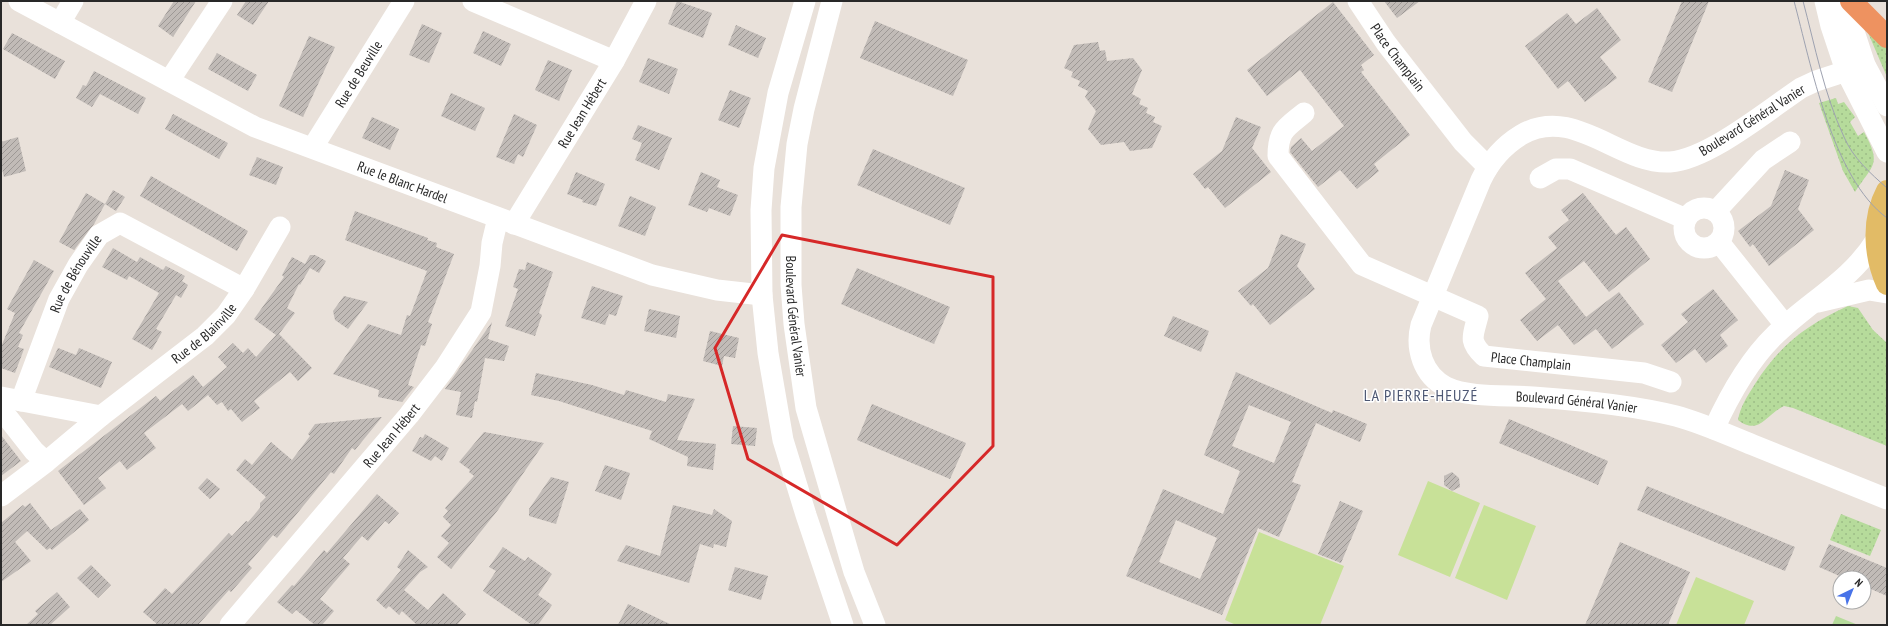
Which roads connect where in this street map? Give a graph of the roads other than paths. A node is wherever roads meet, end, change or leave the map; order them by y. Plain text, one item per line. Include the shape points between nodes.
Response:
1 (20, 1) edge
2 (73, 1) edge
3 (222, 1) edge
4 (404, 1) edge
5 (473, 1) edge
6 (646, 1) edge
7 (806, 1) edge
8 (832, 1) edge
9 (1358, 1) edge
10 (1825, 1) edge
11 (1844, 1) edge
12 (1851, 1) edge
13 (60, 23) junction
14 (1887, 37) edge
15 (614, 61) junction
16 (1856, 68) junction
17 (169, 81) junction
18 (1887, 106) edge
19 (1887, 112) edge
20 (1304, 113) dead end
21 (1790, 142) dead end
22 (312, 148) junction
23 (1887, 152) edge
24 (1488, 167) junction
25 (1540, 178) dead end
26 (1887, 191) edge
27 (1716, 211) junction
28 (1686, 219) junction
29 (506, 221) junction
30 (280, 227) dead end
31 (1876, 240) junction
32 (1719, 242) junction
33 (1887, 284) edge
34 (244, 290) junction
35 (1887, 293) edge
36 (762, 295) junction
37 (1433, 296) junction
38 (1814, 303) junction
39 (1785, 325) junction
40 (1671, 382) dead end
41 (1, 397) edge
42 (21, 401) junction
43 (1, 409) edge
44 (101, 416) junction
45 (1714, 429) junction
46 (46, 462) junction
47 (1, 496) edge
48 (1887, 499) edge
49 (230, 625) edge
50 (843, 625) edge
51 (875, 625) edge

1 - 13 street, Rue le Blanc Hardel
2 - 13 street
3 - 17 street
4 - 22 street, Rue de Beuville
5 - 15 street
6 - 15 street, Rue Jean Hébert
7 - 36 street via 778,93 764,168 761,210
8 - 51 street, Boulevard Général Vanier via 797,144 791,207 791,285 806,408 854,572
9 - 24 street, Place Champlain via 1386,43 1463,142
10 - 16 street via 1831,26
11 - 16 street
12 - 14 highway
13 - 17 street, Rue le Blanc Hardel
15 - 29 street, Rue Jean Hébert
16 - 18 street
16 - 19 street via 1875,100
16 - 23 street
16 - 24 street, Boulevard Général Vanier via 1801,88 1714,147 1689,158 1670,162 1644,158 1572,129 1548,126 1533,129 1512,140
17 - 22 street, Rue le Blanc Hardel via 255,127
20 - 37 street, Place Champlain via 1282,130 1278,140 1278,156 1362,265
21 - 27 street via 1763,160
22 - 29 street, Rue le Blanc Hardel
24 - 37 street
25 - 28 street via 1556,169 1570,169
26 - 31 main road via 1881,202
27 - 28 street via 1703,207 1696,209
27 - 32 street via 1724,223
28 - 32 street via 1684,231 1695,246 1708,248
29 - 36 street, Rue le Blanc Hardel via 652,275 710,288
29 - 49 street, Rue Jean Hébert via 492,243 481,312 445,368 409,415
30 - 34 street, Rue de Blainville
31 - 33 main road
31 - 38 street via 1858,264
32 - 39 street
34 - 42 street, Rue de Bénouville via 120,223 99,235 74,272 59,299
34 - 44 street, Rue de Blainville via 226,315 205,336
35 - 38 street via 1869,290
36 - 50 street via 768,353 784,440
37 - 40 street, Place Champlain via 1478,316 1472,338 1475,347 1484,356 1644,373
37 - 45 street, Boulevard Général Vanier via 1421,325 1418,346 1425,366 1446,387 1471,393 1547,398 1635,409 1677,416
38 - 39 street
39 - 45 street via 1753,361 1726,404
41 - 42 street
42 - 44 street
43 - 46 street via 34,451
44 - 46 street, Rue de Blainville
45 - 48 street, Boulevard Général Vanier
46 - 47 street, Rue de Blainville

